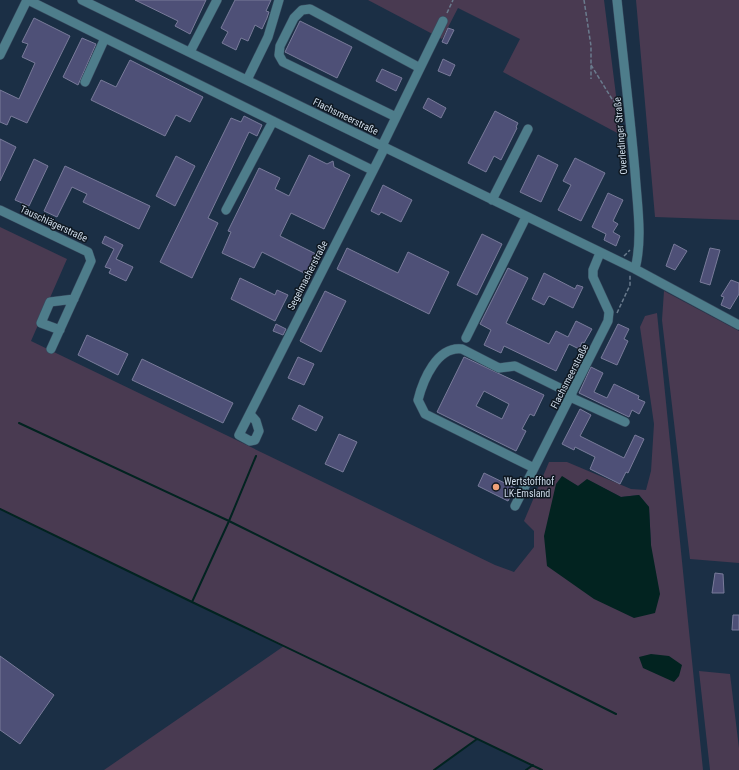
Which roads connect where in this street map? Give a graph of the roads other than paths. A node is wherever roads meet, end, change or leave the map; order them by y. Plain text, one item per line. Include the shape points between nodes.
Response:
1 (28, 0) edge
2 (82, 0) edge
3 (217, 0) edge
4 (279, 0) edge
5 (617, 0) edge
6 (443, 21) road end
7 (105, 38) junction
8 (190, 52) junction
9 (0, 55) edge
10 (420, 68) junction
11 (248, 80) junction
12 (85, 82) dead end
13 (396, 117) junction
14 (273, 121) junction
15 (528, 129) dead end
16 (383, 147) junction
17 (372, 170) junction
18 (492, 200) junction
19 (0, 210) edge
20 (226, 210) dead end
21 (526, 217) junction
22 (600, 253) junction
23 (632, 268) junction
24 (74, 299) junction
25 (739, 325) edge
26 (60, 330) junction
27 (466, 338) dead end
28 (50, 349) dead end
29 (571, 396) junction
30 (250, 414) dead end
31 (625, 422) dead end
32 (534, 468) junction
33 (516, 506) dead end

1 - 7 street
1 - 9 street
2 - 8 street, Flachsmeerstraße
3 - 8 street
4 - 11 street via 268,37
5 - 23 street, Overledinger Straße via 638,215 639,253
6 - 10 street, Segelmacherstraße
7 - 12 street
7 - 14 street
8 - 11 street, Flachsmeerstraße
10 - 13 street, Segelmacherstraße
10 - 13 street via 310,9 302,10 294,18 280,46 279,55 283,62
11 - 16 street, Flachsmeerstraße
13 - 16 street, Segelmacherstraße
14 - 17 street
14 - 20 street
15 - 18 street
16 - 17 street, Segelmacherstraße
16 - 18 street, Flachsmeerstraße
17 - 30 street, Segelmacherstraße
18 - 21 street, Flachsmeerstraße
19 - 24 street, Tauschlägerstraße via 88,252 91,261
21 - 22 street, Flachsmeerstraße
21 - 27 street
22 - 23 street, Flachsmeerstraße
22 - 29 street, Flachsmeerstraße via 593,277 609,312 608,321
23 - 25 street, Flachsmeerstraße
24 - 26 street, Tauschlägerstraße
24 - 26 street via 50,302 41,323
26 - 28 street, Tauschlägerstraße
29 - 31 street
29 - 32 street, Flachsmeerstraße
29 - 32 street via 515,366 499,368 456,348 440,356 421,389 418,400 425,414
32 - 33 street, Flachsmeerstraße

